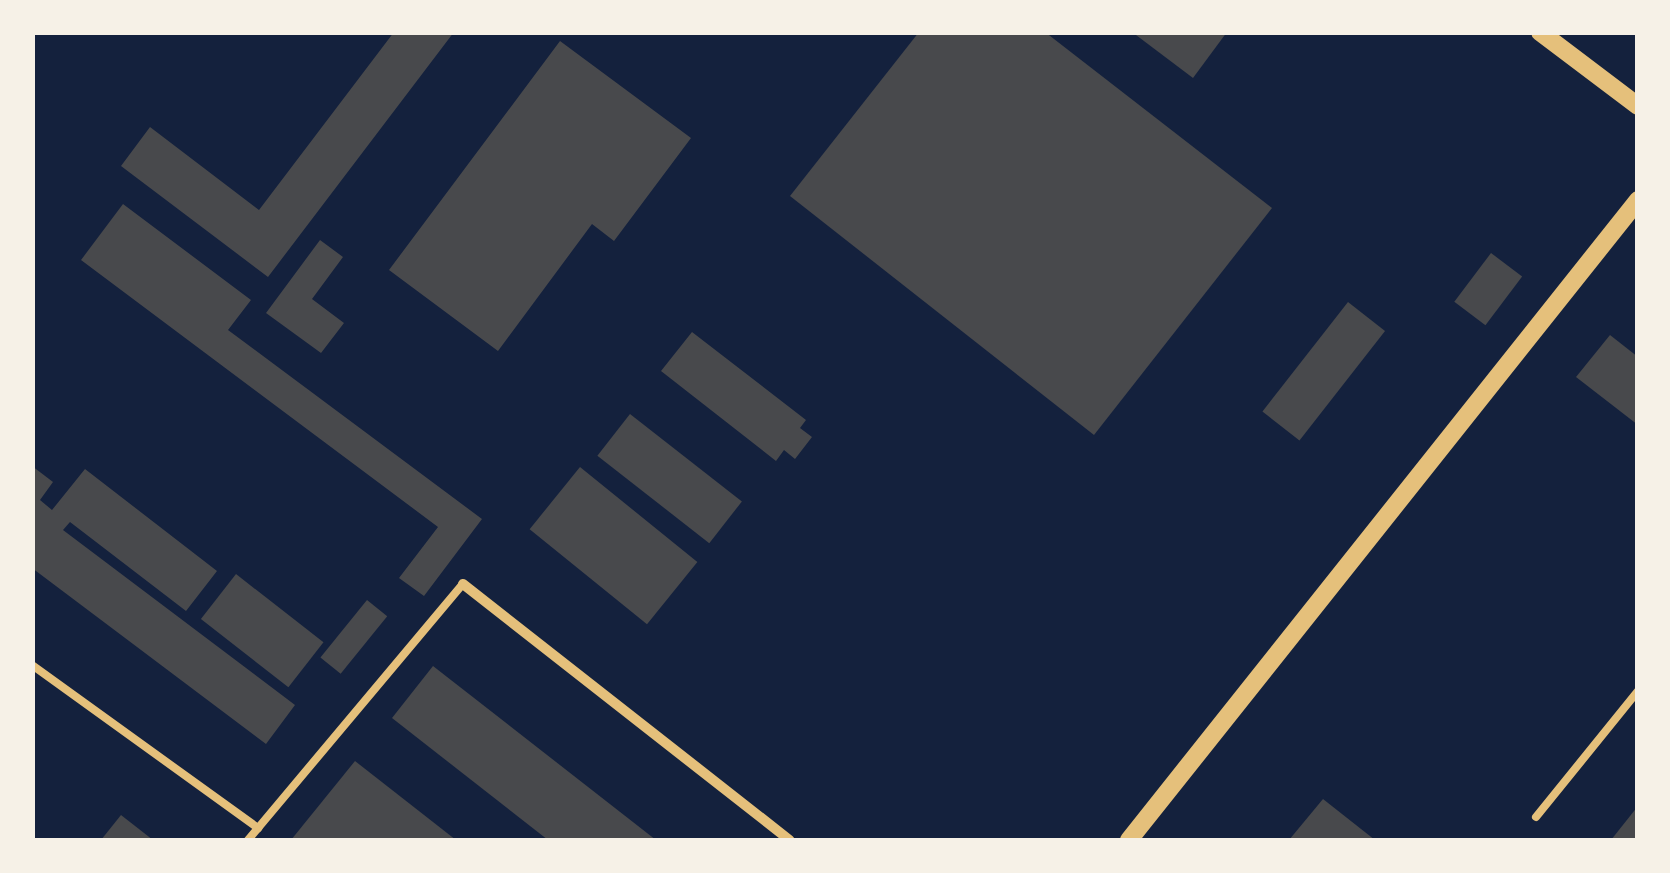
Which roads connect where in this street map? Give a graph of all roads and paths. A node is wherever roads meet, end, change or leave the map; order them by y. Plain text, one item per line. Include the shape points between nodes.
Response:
1 (1540, 32) edge
2 (1638, 106) edge
3 (1638, 200) edge
4 (463, 584) joint
5 (32, 665) edge
6 (1638, 690) edge
7 (1536, 816) dead end
8 (258, 828) junction
9 (248, 840) edge
10 (789, 840) edge
11 (1129, 840) edge

1 - 2 street
3 - 11 street
4 - 8 lane
4 - 10 street
5 - 8 lane
6 - 7 lane
8 - 9 lane

